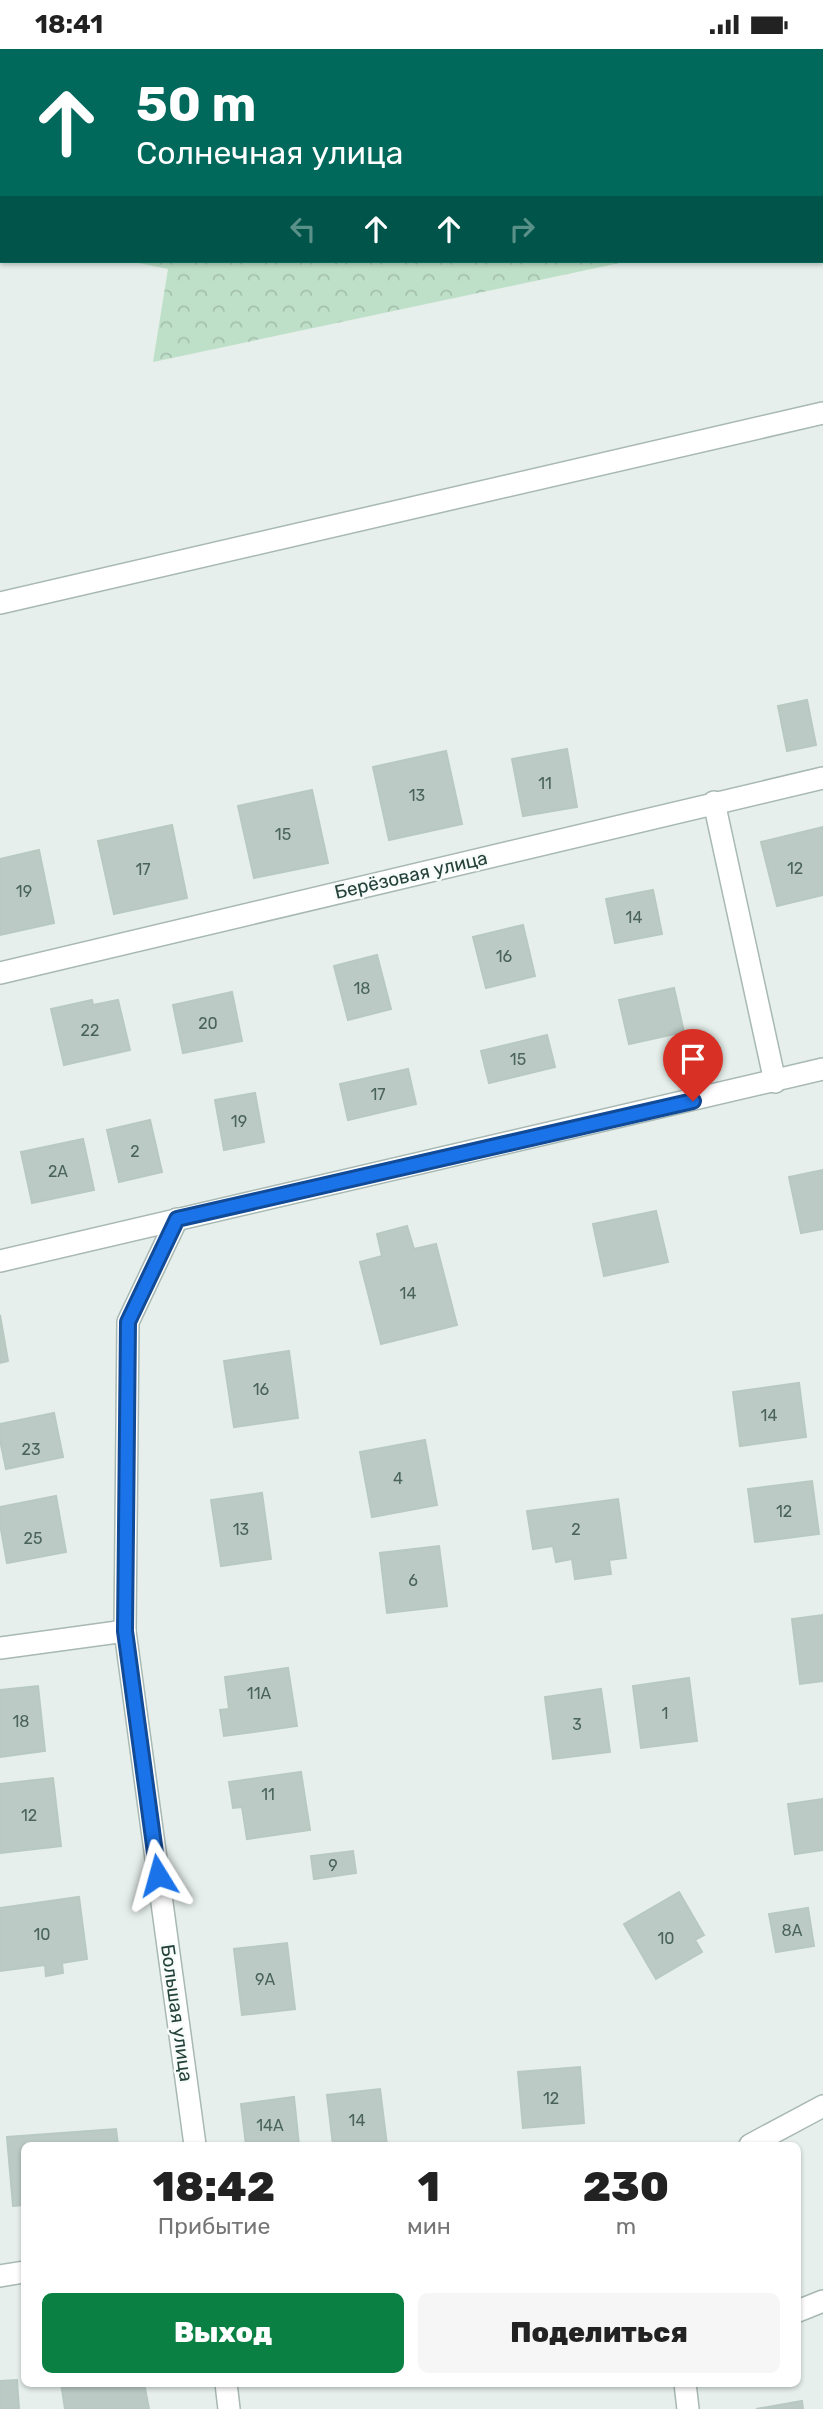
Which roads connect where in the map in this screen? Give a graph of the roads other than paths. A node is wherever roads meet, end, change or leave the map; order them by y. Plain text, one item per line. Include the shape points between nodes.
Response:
1 (823, 413) edge
2 (0, 603) edge
3 (823, 778) edge
4 (714, 802) junction
5 (0, 972) edge
6 (823, 1069) edge
7 (775, 1082) junction
8 (177, 1219) junction
9 (0, 1261) edge
10 (125, 1631) junction
11 (0, 1648) edge
12 (823, 2106) edge
13 (195, 2142) edge
14 (756, 2142) edge
15 (21, 2273) edge
16 (0, 2276) edge
17 (823, 2301) edge
18 (801, 2310) edge
19 (226, 2387) edge
20 (685, 2387) edge
21 (229, 2409) edge
22 (688, 2409) edge

1 - 2 street
3 - 4 street, Берёзовая улица
4 - 5 street, Берёзовая улица
4 - 7 street
6 - 7 street
7 - 8 street
8 - 9 street
8 - 10 street, Большая улица via 128,1322
10 - 11 street
10 - 13 street, Большая улица
12 - 14 street
15 - 16 street
17 - 18 street
19 - 21 street
20 - 22 street

